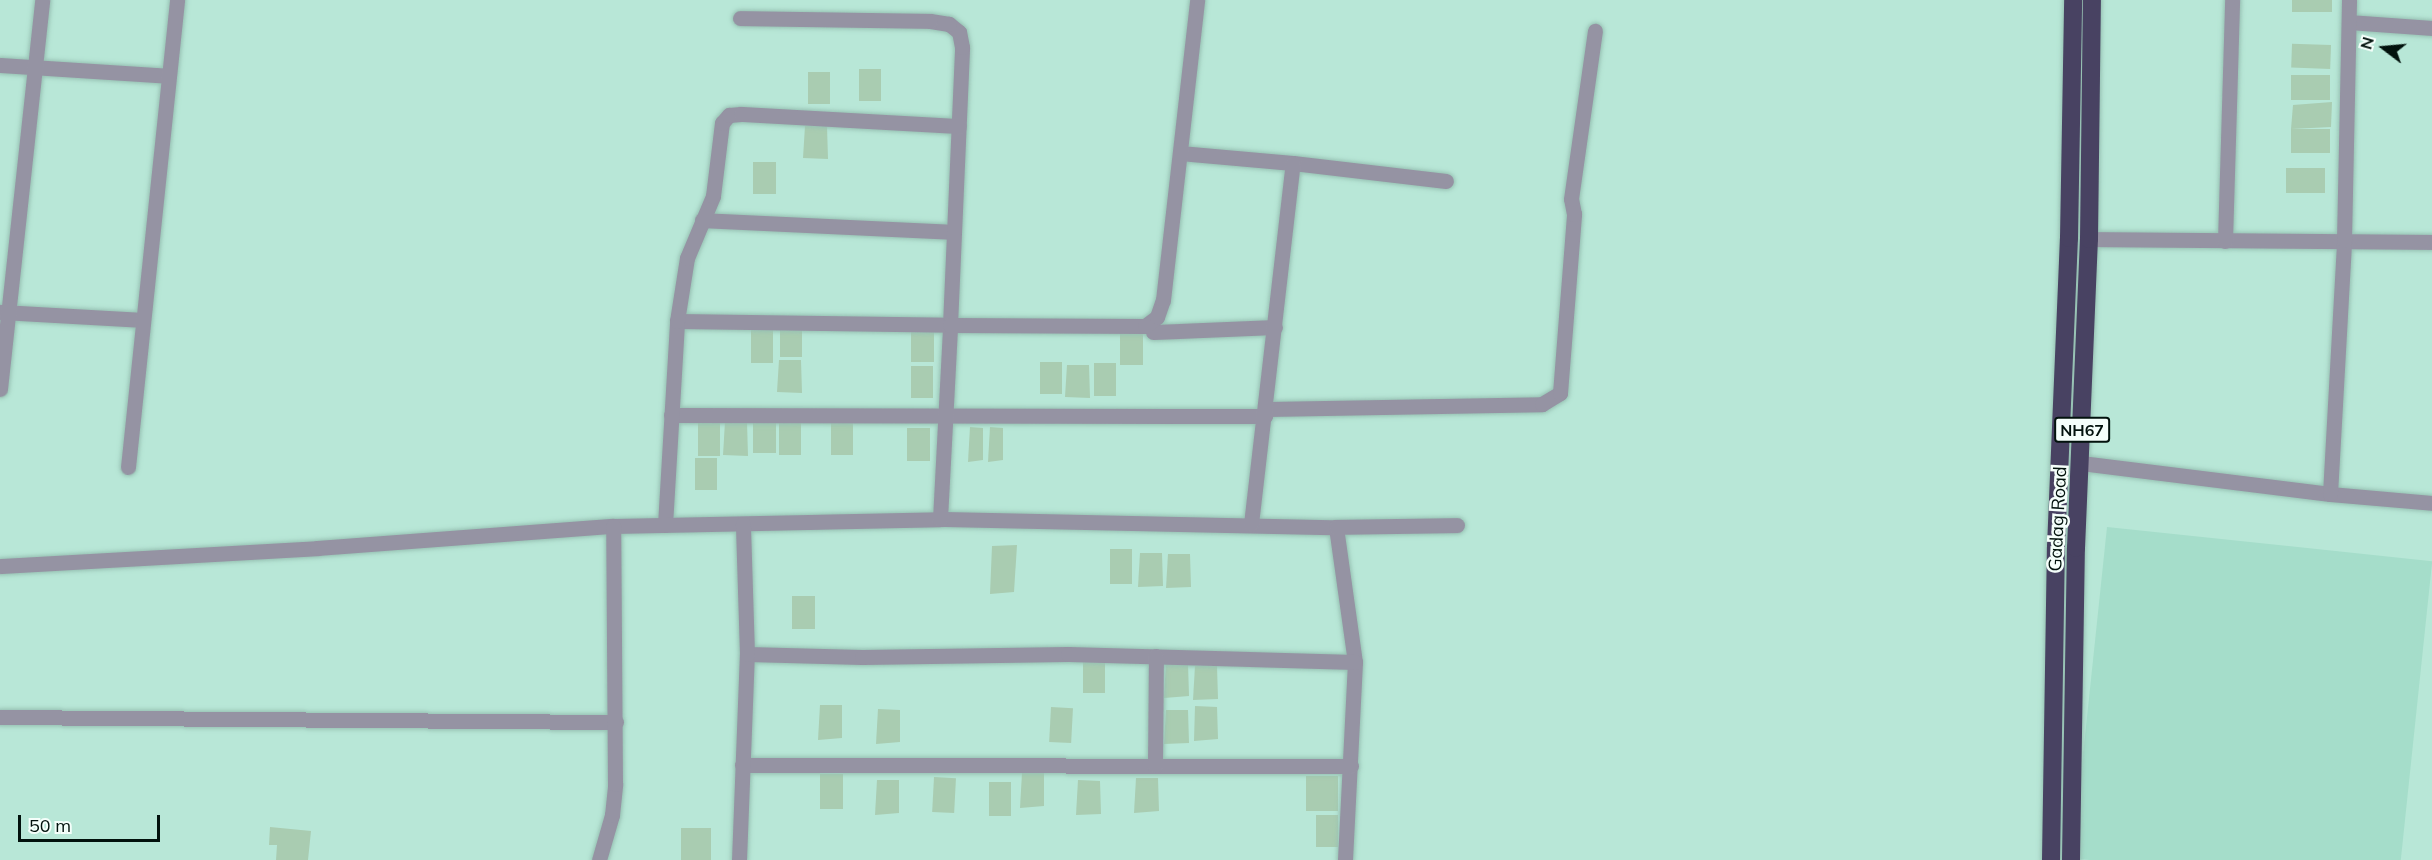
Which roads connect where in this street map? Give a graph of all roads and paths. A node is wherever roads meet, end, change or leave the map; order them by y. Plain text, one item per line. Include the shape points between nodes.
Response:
1 (42, 0) edge
2 (177, 0) edge
3 (1197, 0) edge
4 (2073, 0) edge
5 (2092, 0) edge
6 (2232, 0) edge
7 (2349, 0) edge
8 (740, 18) dead end
9 (2349, 22) junction
10 (2432, 28) edge
11 (1594, 31) dead end
12 (0, 65) edge
13 (35, 68) junction
14 (168, 76) junction
15 (959, 126) junction
16 (1180, 153) junction
17 (1293, 162) junction
18 (1446, 181) dead end
19 (702, 220) junction
20 (954, 232) junction
21 (2088, 239) junction
22 (2344, 240) junction
23 (2225, 241) junction
24 (2432, 242) edge
25 (4, 312) edge
26 (141, 320) junction
27 (677, 321) junction
28 (950, 325) junction
29 (1275, 327) junction
30 (1153, 332) dead end
31 (0, 390) edge
32 (671, 415) junction
33 (946, 415) junction
34 (1265, 416) junction
35 (2081, 463) junction
36 (128, 467) dead end
37 (2330, 494) junction
38 (2432, 503) edge
39 (940, 519) junction
40 (743, 524) junction
41 (1251, 524) junction
42 (665, 525) junction
43 (1458, 525) dead end
44 (613, 526) junction
45 (1336, 527) junction
46 (0, 566) edge
47 (747, 654) junction
48 (1156, 656) junction
49 (1355, 662) junction
50 (0, 717) edge
51 (616, 722) junction
52 (742, 765) junction
53 (1155, 765) junction
54 (1351, 766) junction
55 (598, 860) edge
56 (738, 860) edge
57 (1345, 860) edge
58 (2051, 860) edge
59 (2071, 860) edge

1 - 13 street
2 - 14 street
3 - 16 street
4 - 58 highway, Gadag Road / NH67
5 - 21 highway, Gadag Road / NH67
6 - 23 street
7 - 9 street
8 - 15 street via 949,24 959,32 962,47
9 - 10 street
9 - 22 street
11 - 34 street via 1571,199 1574,214 1560,393 1542,404 1267,409
12 - 13 street
13 - 14 street
13 - 25 street
14 - 26 street
15 - 19 street via 729,115 722,123 713,196
15 - 20 street
16 - 17 street
16 - 28 street via 1163,300 1156,317 1145,326
17 - 18 street
17 - 29 street
19 - 20 street
19 - 27 street via 687,258
20 - 28 street
21 - 23 street
21 - 35 highway, Gadag Road / NH67
22 - 23 street
22 - 24 street
22 - 37 street
25 - 26 street
25 - 31 street
26 - 36 street
27 - 28 street
27 - 32 street
28 - 33 street
29 - 30 street
29 - 34 street
32 - 33 street
32 - 42 street
33 - 34 street
33 - 39 street
34 - 41 street
35 - 37 street
35 - 59 highway, Gadag Road / NH67
37 - 38 street
39 - 40 street
39 - 41 street
40 - 42 street
40 - 47 street
41 - 45 street
42 - 44 street
43 - 45 street
44 - 46 street
44 - 51 street
45 - 49 street
47 - 48 street
47 - 52 street
48 - 49 street
48 - 53 street
49 - 54 street
50 - 51 street
51 - 55 street via 612,815
52 - 53 street
52 - 56 street
53 - 54 street
54 - 57 street

